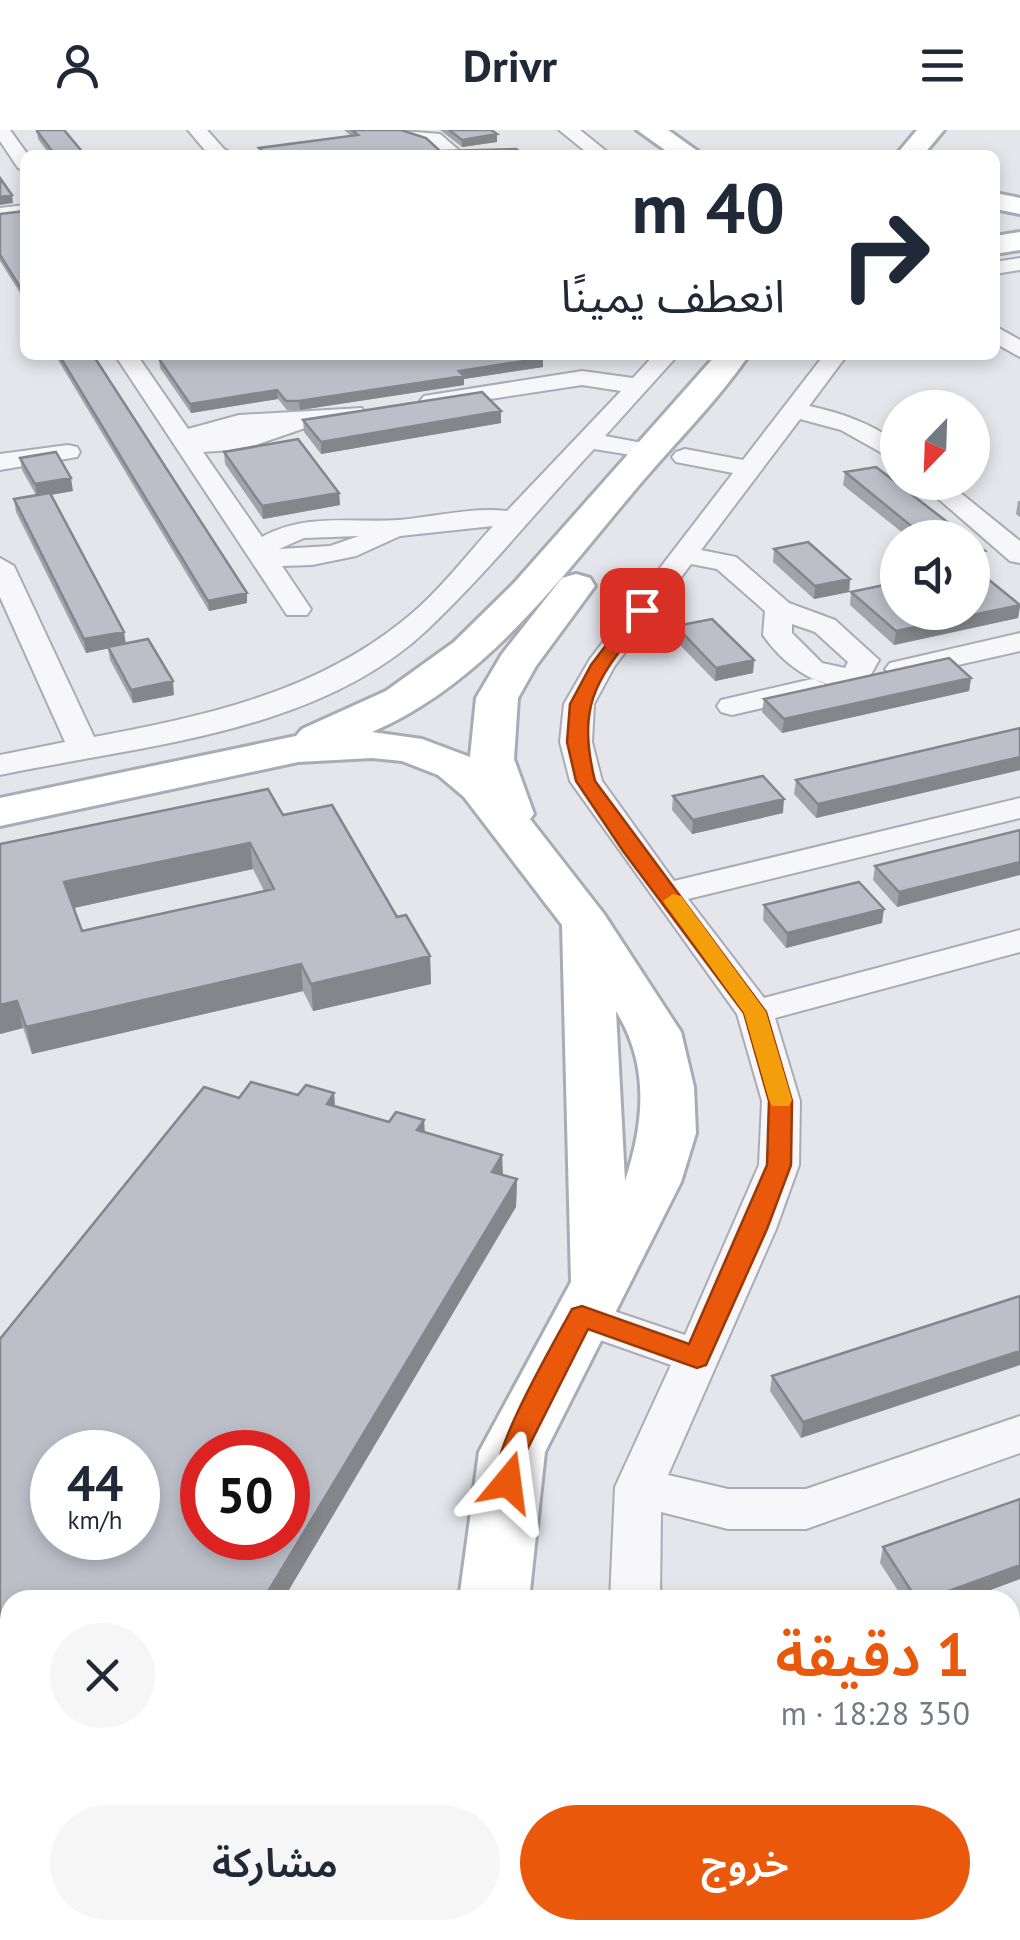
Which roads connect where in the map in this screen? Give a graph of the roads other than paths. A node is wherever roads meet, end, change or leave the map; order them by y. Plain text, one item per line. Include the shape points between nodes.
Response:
1 (1, 130) edge
2 (198, 130) edge
3 (399, 130) edge
4 (568, 130) edge
5 (619, 130) edge
6 (650, 130) edge
7 (931, 130) edge
8 (961, 130) edge
9 (215, 150) edge
10 (449, 150) edge
11 (595, 150) edge
12 (647, 150) edge
13 (680, 150) edge
14 (913, 150) edge
15 (944, 150) edge
16 (20, 157) edge
17 (129, 360) edge
18 (662, 360) edge
19 (747, 360) edge
20 (832, 360) edge
21 (638, 386) junction
22 (413, 404) edge
23 (375, 410) edge
24 (794, 410) junction
25 (587, 440) junction
26 (880, 441) edge
27 (185, 442) junction
28 (68, 452) dead end
29 (668, 454) junction
30 (0, 462) edge
31 (746, 468) junction
32 (953, 500) edge
33 (512, 520) junction
34 (260, 555) junction
35 (684, 555) junction
36 (1020, 555) edge
37 (0, 566) edge
38 (571, 566) junction
39 (779, 609) junction
40 (297, 610) dead end
41 (1020, 642) edge
42 (854, 679) junction
43 (732, 706) dead end
44 (83, 746) junction
45 (257, 758) junction
46 (0, 765) edge
47 (1020, 808) edge
48 (0, 812) edge
49 (518, 835) junction
50 (668, 893) junction
51 (586, 924) junction
52 (1020, 941) edge
53 (755, 1012) junction
54 (591, 1299) junction
55 (697, 1357) junction
56 (1020, 1434) edge
57 (639, 1487) junction
58 (495, 1590) edge
59 (635, 1590) edge

1 - 16 street
2 - 9 street
3 - 10 street via 434,138
4 - 11 street
5 - 12 main road
6 - 13 main road
7 - 14 main road
8 - 15 main road
17 - 27 street
18 - 21 street
19 - 29 main road
20 - 24 street
21 - 22 street via 582,378
21 - 25 street
23 - 27 street via 209,428
24 - 26 street via 846,420
24 - 31 street
25 - 29 street
25 - 33 street
27 - 34 street
28 - 30 street
29 - 31 street
29 - 38 main road
31 - 35 street
32 - 36 street
33 - 34 street via 483,514 394,528 343,526 280,537
33 - 44 street via 417,624 329,682 210,721
34 - 40 street
35 - 39 street via 726,564
35 - 50 street via 600,665 580,704 576,742 586,781
37 - 44 street
38 - 45 main road via 422,690 341,730
38 - 49 main road via 497,698 492,759
39 - 42 street via 777,636 812,670
39 - 42 street via 825,626 864,660
41 - 42 street
42 - 43 street
44 - 46 street
45 - 48 main road
45 - 49 main road via 336,746 396,748 438,758 471,777
47 - 50 street
49 - 51 main road
50 - 53 street
51 - 54 main road
51 - 54 main road via 655,1032 668,1086 668,1133 653,1182
52 - 53 street
53 - 55 street via 780,1101 779,1165
54 - 55 street
54 - 58 main road via 512,1452
55 - 57 street
56 - 57 street via 806,1509 728,1508
57 - 59 street

